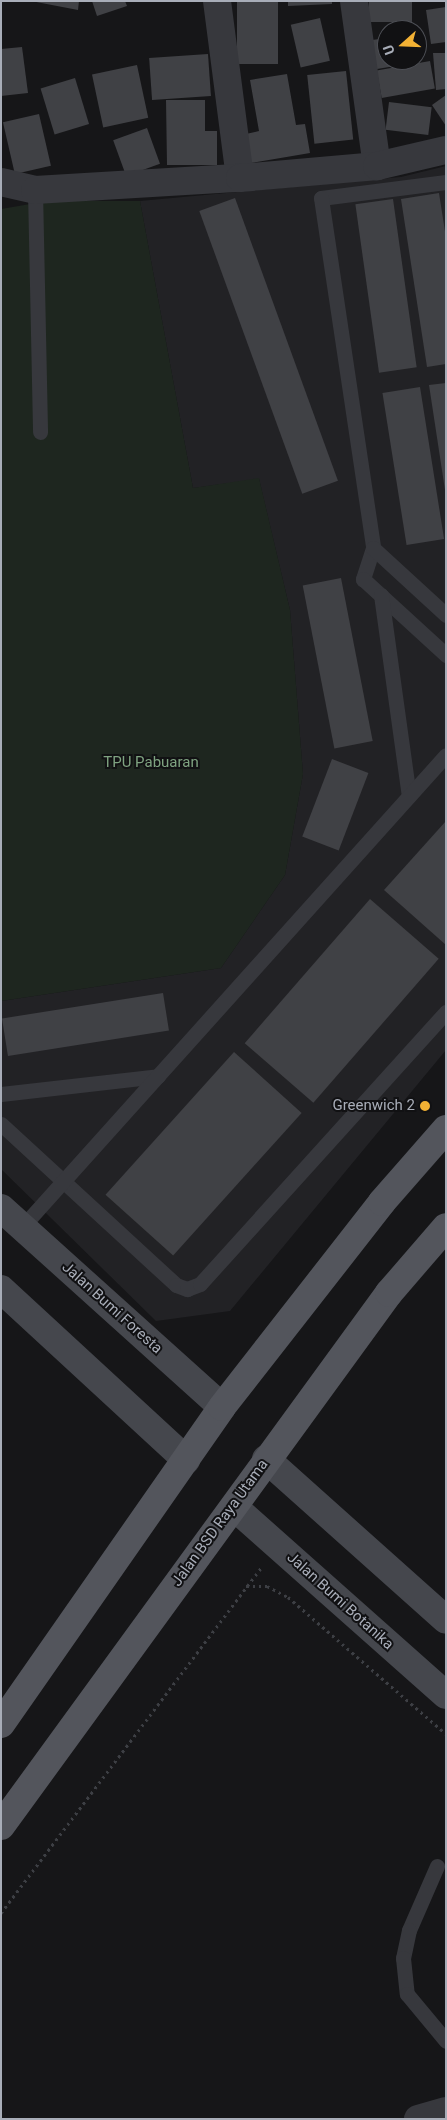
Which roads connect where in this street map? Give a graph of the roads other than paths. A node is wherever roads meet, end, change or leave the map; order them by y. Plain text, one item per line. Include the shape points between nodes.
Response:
1 (217, 1) edge
2 (354, 1) edge
3 (446, 150) edge
4 (377, 166) junction
5 (240, 178) junction
6 (1, 182) edge
7 (446, 182) edge
8 (35, 190) junction
9 (40, 432) dead end
10 (373, 548) junction
11 (381, 595) junction
12 (446, 615) edge
13 (446, 655) edge
14 (446, 756) edge
15 (409, 796) junction
16 (446, 1012) edge
17 (158, 1076) junction
18 (1, 1094) edge
19 (1, 1124) edge
20 (446, 1129) edge
21 (63, 1181) junction
22 (1, 1208) edge
23 (22, 1227) junction
24 (446, 1227) edge
25 (1, 1289) edge
26 (222, 1407) junction
27 (266, 1459) junction
28 (186, 1460) junction
29 (234, 1507) junction
30 (446, 1620) edge
31 (446, 1695) edge
32 (1, 1724) edge
33 (1, 1826) edge
34 (437, 1866) dead end
35 (446, 2041) edge
36 (446, 2111) edge
37 (418, 2119) edge

1 - 5 street
2 - 4 street
3 - 4 street
4 - 5 street
5 - 8 street
6 - 8 street
7 - 10 lane via 321,198
8 - 9 lane
10 - 11 lane via 363,579
10 - 12 lane
11 - 13 lane
11 - 15 lane
14 - 15 lane
15 - 17 lane
16 - 21 lane via 200,1284 187,1289 176,1284
17 - 18 lane
17 - 21 lane
19 - 21 lane
20 - 26 main road via 382,1202
21 - 23 lane
22 - 23 main road, Jalan Bumi Foresta
23 - 26 main road, Jalan Bumi Foresta
24 - 27 main road, Jalan BSD Raya Utama via 388,1294
25 - 28 main road
26 - 28 main road
27 - 29 main road, Jalan BSD Raya Utama
27 - 30 main road
28 - 32 main road
29 - 31 main road, Jalan Bumi Botanika
29 - 33 main road, Jalan BSD Raya Utama
34 - 35 lane via 409,1930 404,1958 407,1994
36 - 37 street

